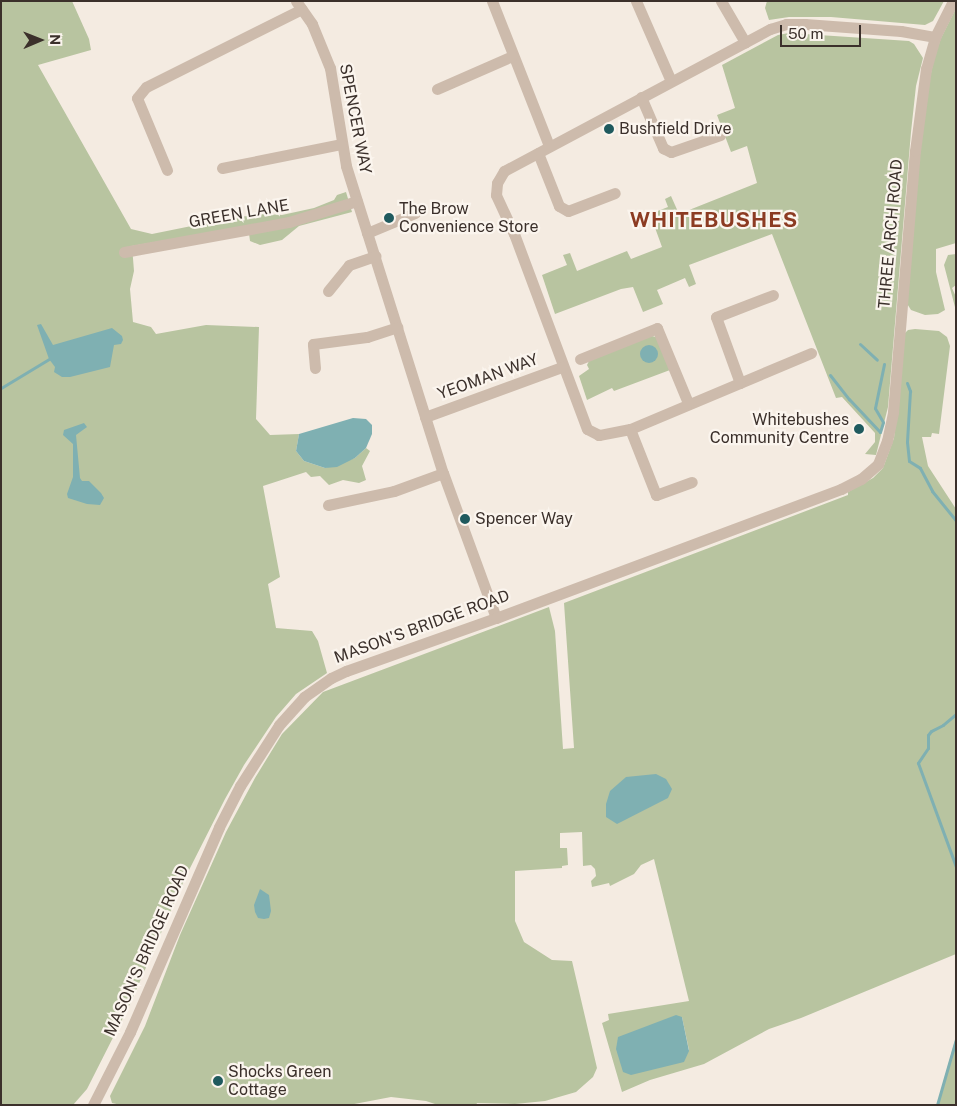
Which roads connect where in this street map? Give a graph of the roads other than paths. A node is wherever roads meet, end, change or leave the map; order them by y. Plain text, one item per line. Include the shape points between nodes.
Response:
1 (492, 1) edge
2 (636, 1) edge
3 (722, 1) edge
4 (953, 1) edge
5 (299, 5) edge
6 (935, 37) junction
7 (745, 42) junction
8 (512, 56) junction
9 (671, 81) junction
10 (437, 89) dead end
11 (641, 98) junction
12 (720, 135) dead end
13 (341, 144) junction
14 (549, 146) junction
15 (538, 153) junction
16 (222, 168) dead end
17 (167, 170) dead end
18 (615, 193) dead end
19 (357, 200) junction
20 (415, 213) dead end
21 (367, 233) junction
22 (124, 252) dead end
23 (375, 256) junction
24 (328, 291) dead end
25 (773, 295) dead end
26 (397, 327) junction
27 (811, 353) dead end
28 (580, 359) dead end
29 (562, 367) junction
30 (315, 368) dead end
31 (740, 383) junction
32 (688, 403) junction
33 (425, 417) junction
34 (630, 429) junction
35 (873, 470) joint
36 (443, 473) junction
37 (692, 482) dead end
38 (328, 505) dead end
39 (496, 618) junction
40 (93, 1105) edge

1 - 8 street
2 - 9 street
3 - 7 street
4 - 6 street, THREE ARCH ROAD
5 - 13 street, SPENCER WAY via 322,46 330,68
5 - 17 street via 177,70 146,88 137,98
6 - 7 street via 901,31 796,24 770,29
6 - 35 street, THREE ARCH ROAD via 919,110 892,412 884,453
7 - 9 street
8 - 10 street
8 - 14 street
9 - 11 street
11 - 12 street via 664,148 671,152
11 - 14 street
13 - 16 street
13 - 19 street, SPENCER WAY
14 - 15 street
15 - 18 street via 559,206 568,211
15 - 29 street via 504,171 496,183 496,195 514,234
19 - 21 street, SPENCER WAY
19 - 22 street, GREEN LANE via 289,222
20 - 21 street
21 - 23 street, SPENCER WAY
23 - 24 street via 349,266
23 - 26 street, SPENCER WAY
25 - 31 street via 716,317
26 - 30 street via 367,337 312,344
26 - 33 street, SPENCER WAY
27 - 31 street
28 - 32 street via 657,328
29 - 33 street, YEOMAN WAY
29 - 34 street via 586,429 599,435
31 - 32 street
32 - 34 street
33 - 36 street, SPENCER WAY
34 - 37 street via 656,495
35 - 39 street, MASON'S BRIDGE ROAD via 841,488
36 - 38 street via 394,491
36 - 39 street, SPENCER WAY
39 - 40 street, MASON'S BRIDGE ROAD via 331,678 304,697 279,725 240,786 219,827 130,1032

